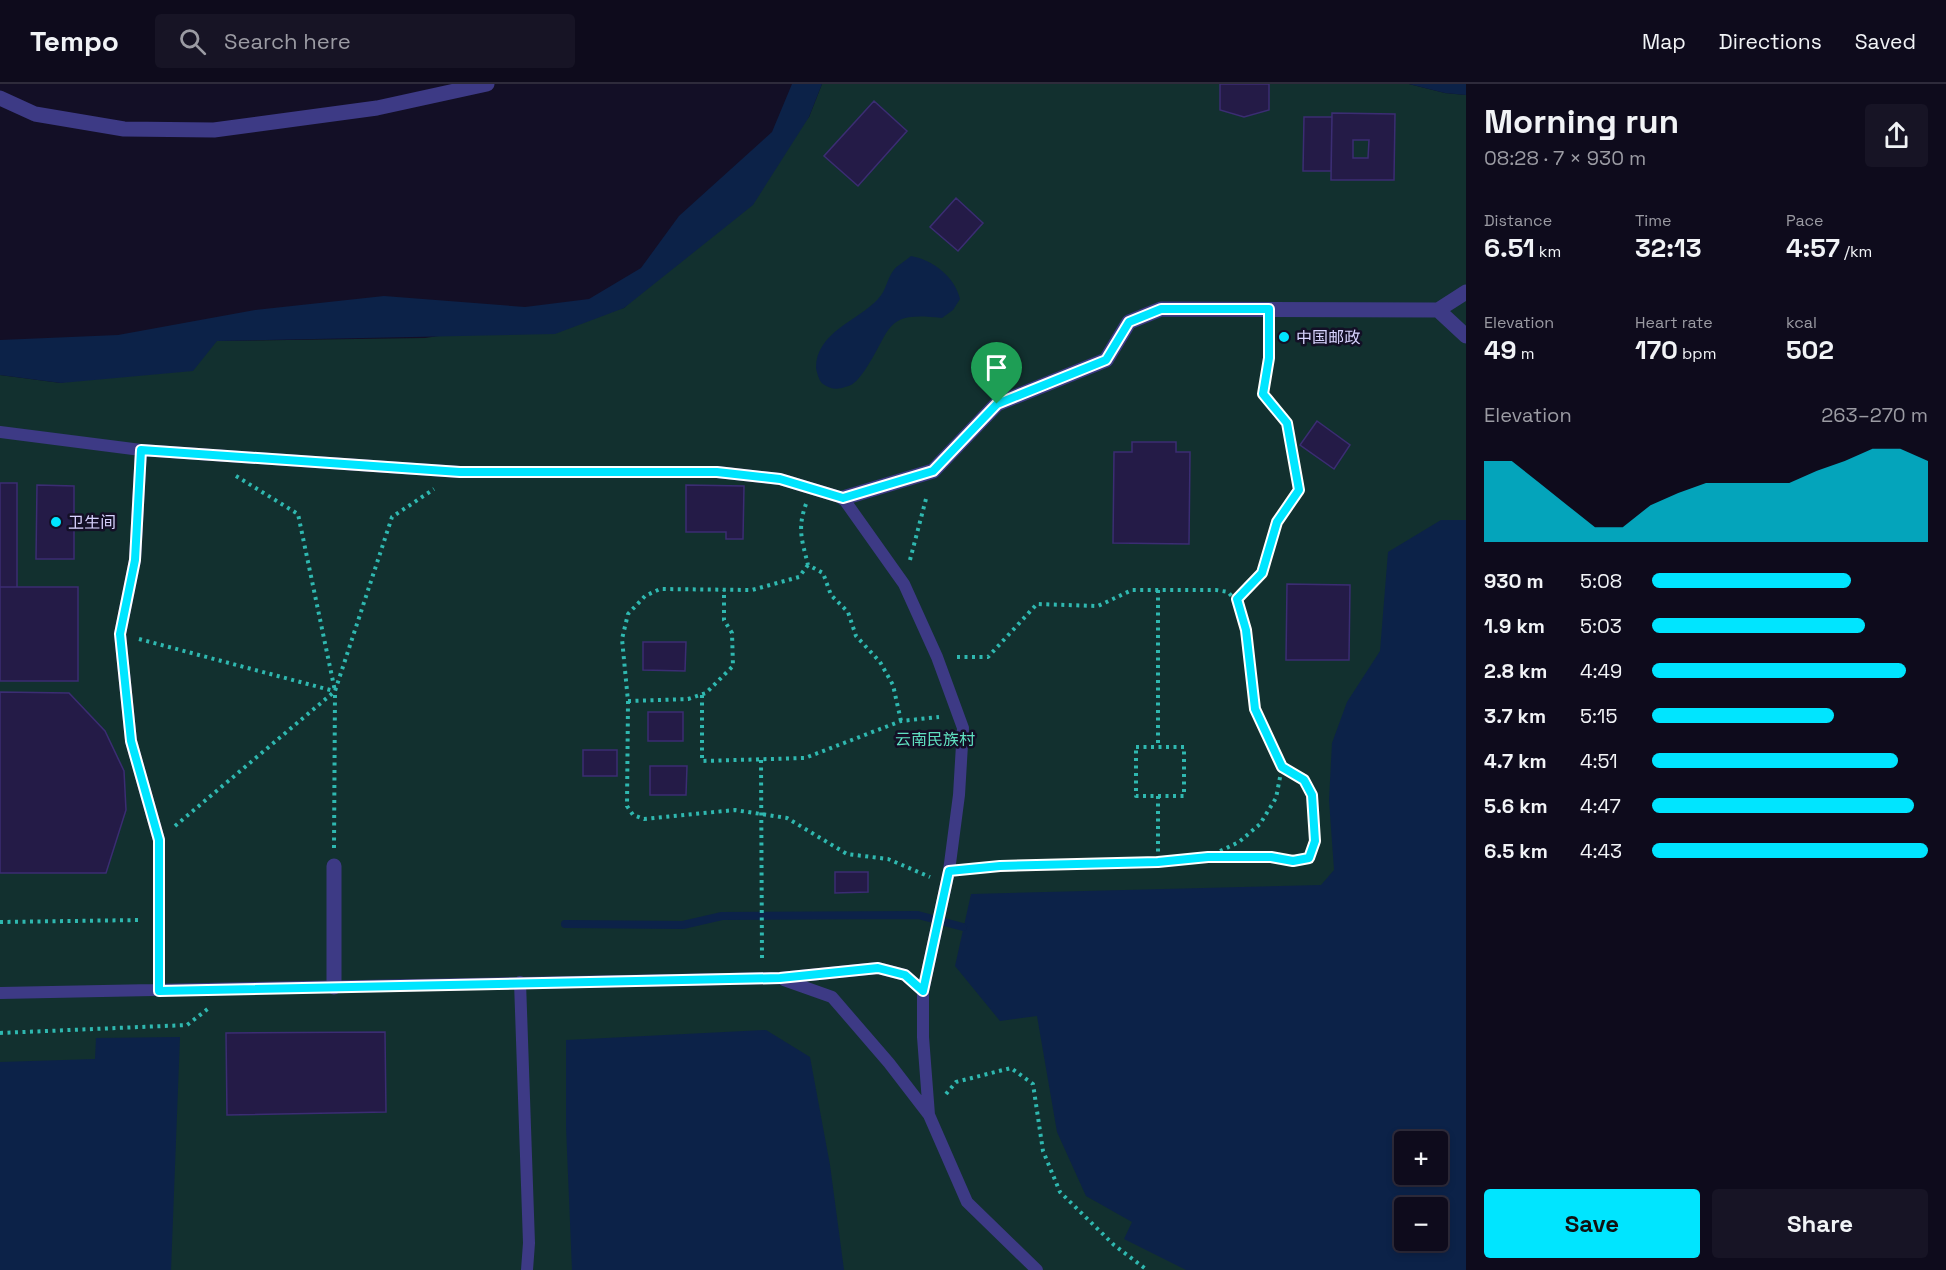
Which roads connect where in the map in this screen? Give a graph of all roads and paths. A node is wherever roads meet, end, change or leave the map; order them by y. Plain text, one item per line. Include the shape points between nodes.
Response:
1 (487, 84) edge
2 (0, 98) edge
3 (1466, 292) edge
4 (1269, 309) junction
5 (1438, 310) junction
6 (1466, 336) edge
7 (0, 432) edge
8 (141, 450) junction
9 (933, 471) junction
10 (229, 472) dead end
11 (460, 472) junction
12 (812, 489) junction
13 (843, 498) junction
14 (808, 565) junction
15 (904, 584) junction
16 (724, 590) junction
17 (1158, 590) junction
18 (1237, 599) junction
19 (120, 634) junction
20 (937, 657) junction
21 (335, 691) junction
22 (702, 695) junction
23 (628, 701) junction
24 (959, 715) junction
25 (901, 721) junction
26 (1158, 747) junction
27 (761, 760) junction
28 (1282, 767) junction
29 (1158, 796) junction
30 (760, 814) junction
31 (159, 840) junction
32 (1208, 857) junction
33 (1158, 862) junction
34 (334, 866) joint
35 (947, 879) junction
36 (157, 919) junction
37 (0, 922) edge
38 (762, 938) dead end
39 (780, 978) junction
40 (520, 982) junction
41 (334, 987) junction
42 (232, 989) junction
43 (159, 991) junction
44 (923, 991) junction
45 (0, 993) edge
46 (0, 1033) edge
47 (929, 1115) junction
48 (527, 1270) edge
49 (1037, 1270) edge
50 (1147, 1270) edge

1 - 2 street via 377,108 214,130 124,129 35,114
3 - 5 street
4 - 5 street
4 - 9 street via 1161,309 1129,322 1106,360 997,404
4 - 18 path via 1269,358 1263,394 1287,423 1299,490 1277,522 1262,573
5 - 6 street
7 - 8 lane
8 - 11 lane
8 - 19 lane via 135,560
9 - 13 street
9 - 15 path
10 - 21 path via 298,514
11 - 12 lane via 717,472 780,479
11 - 21 path via 392,517
12 - 13 lane
12 - 14 path via 800,521
13 - 15 lane
14 - 16 path via 799,577 783,584
14 - 25 path via 823,573 831,595 848,612 856,636 880,662 893,685
15 - 20 lane
16 - 22 path via 724,620 732,633 733,666
16 - 23 path via 660,589 645,596 628,614 622,639
17 - 18 path via 1216,590
17 - 20 path via 1132,590 1098,606 1037,604 988,657
17 - 26 path
18 - 28 path via 1246,630 1255,709
19 - 21 path
19 - 31 lane via 131,741
20 - 24 lane
21 - 31 path
21 - 34 path
22 - 23 path
22 - 27 path via 702,761
23 - 30 path via 627,806 633,815 644,819 735,810
24 - 25 path
24 - 35 lane via 962,751
25 - 27 path via 805,758
26 - 29 path via 1136,747 1136,796
26 - 29 path via 1184,747 1184,796
27 - 30 path
28 - 32 path via 1276,798 1260,824 1239,842
28 - 32 path via 1304,780 1312,795 1315,841 1309,858 1293,861
29 - 33 path
30 - 35 path via 787,818 847,854 888,859 928,876
30 - 38 path
31 - 36 lane
32 - 33 path
33 - 35 path via 1000,866
34 - 41 street
35 - 44 lane
36 - 37 path
36 - 43 lane
39 - 40 lane
39 - 44 lane via 878,968 905,975
39 - 47 lane via 832,997
40 - 41 lane
40 - 48 lane
41 - 42 lane
42 - 43 lane
42 - 46 path via 188,1025
43 - 45 lane
44 - 47 lane
47 - 49 lane via 967,1202
47 - 50 path via 956,1082 1011,1068 1034,1084 1043,1151 1060,1192 1114,1245

